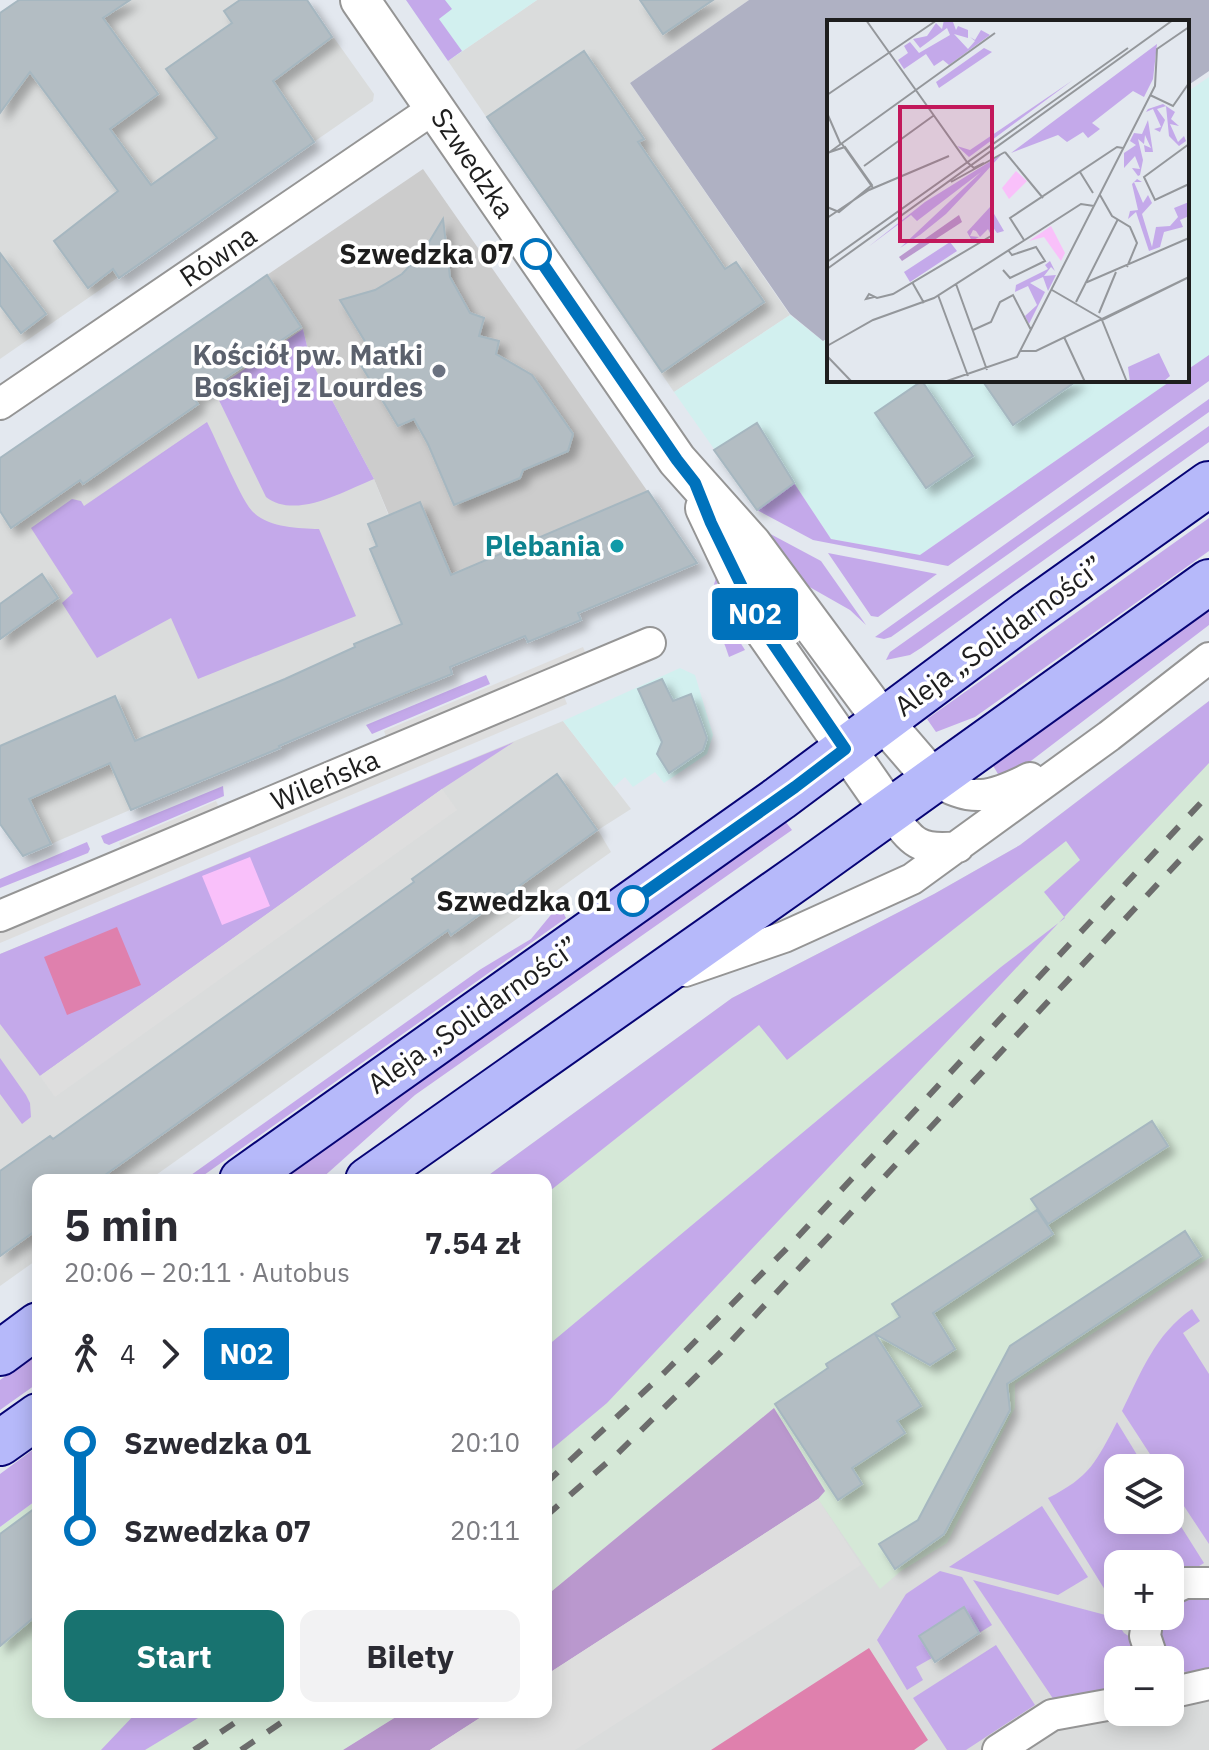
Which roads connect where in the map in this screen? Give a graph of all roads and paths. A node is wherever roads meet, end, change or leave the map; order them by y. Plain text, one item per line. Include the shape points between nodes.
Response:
1 (360, 0) edge
2 (436, 107) junction
3 (0, 404) edge
4 (695, 483) junction
5 (1209, 484) edge
6 (1209, 582) edge
7 (650, 643) dead end
8 (1209, 658) edge
9 (883, 721) junction
10 (1109, 736) junction
11 (845, 749) junction
12 (933, 779) junction
13 (889, 810) junction
14 (958, 847) junction
15 (0, 916) edge
16 (641, 986) junction
17 (250, 1174) edge
18 (376, 1174) edge
19 (32, 1329) edge
20 (0, 1353) edge
21 (32, 1420) edge
22 (0, 1443) edge
23 (1184, 1583) edge
24 (1209, 1583) edge
25 (1104, 1706) edge
26 (998, 1750) edge

1 - 2 street, Szwedzka
2 - 3 street, Równa
2 - 4 street, Szwedzka
4 - 9 street, Szwedzka via 752,544
4 - 11 street, Szwedzka via 761,626
5 - 9 main road, Aleja „Solidarności”
6 - 12 main road
7 - 15 street, Wileńska
8 - 10 street
9 - 11 main road, Aleja „Solidarności”
9 - 12 street, Szwedzka
10 - 12 street via 990,795 963,795
10 - 14 street
11 - 13 street, Szwedzka
11 - 17 main road, Aleja „Solidarności”
12 - 13 main road
13 - 14 street via 910,840 936,849
13 - 16 main road
14 - 16 street via 912,879 859,905
16 - 18 main road
19 - 20 main road
21 - 22 main road
23 - 24 street
25 - 26 street via 1052,1715

